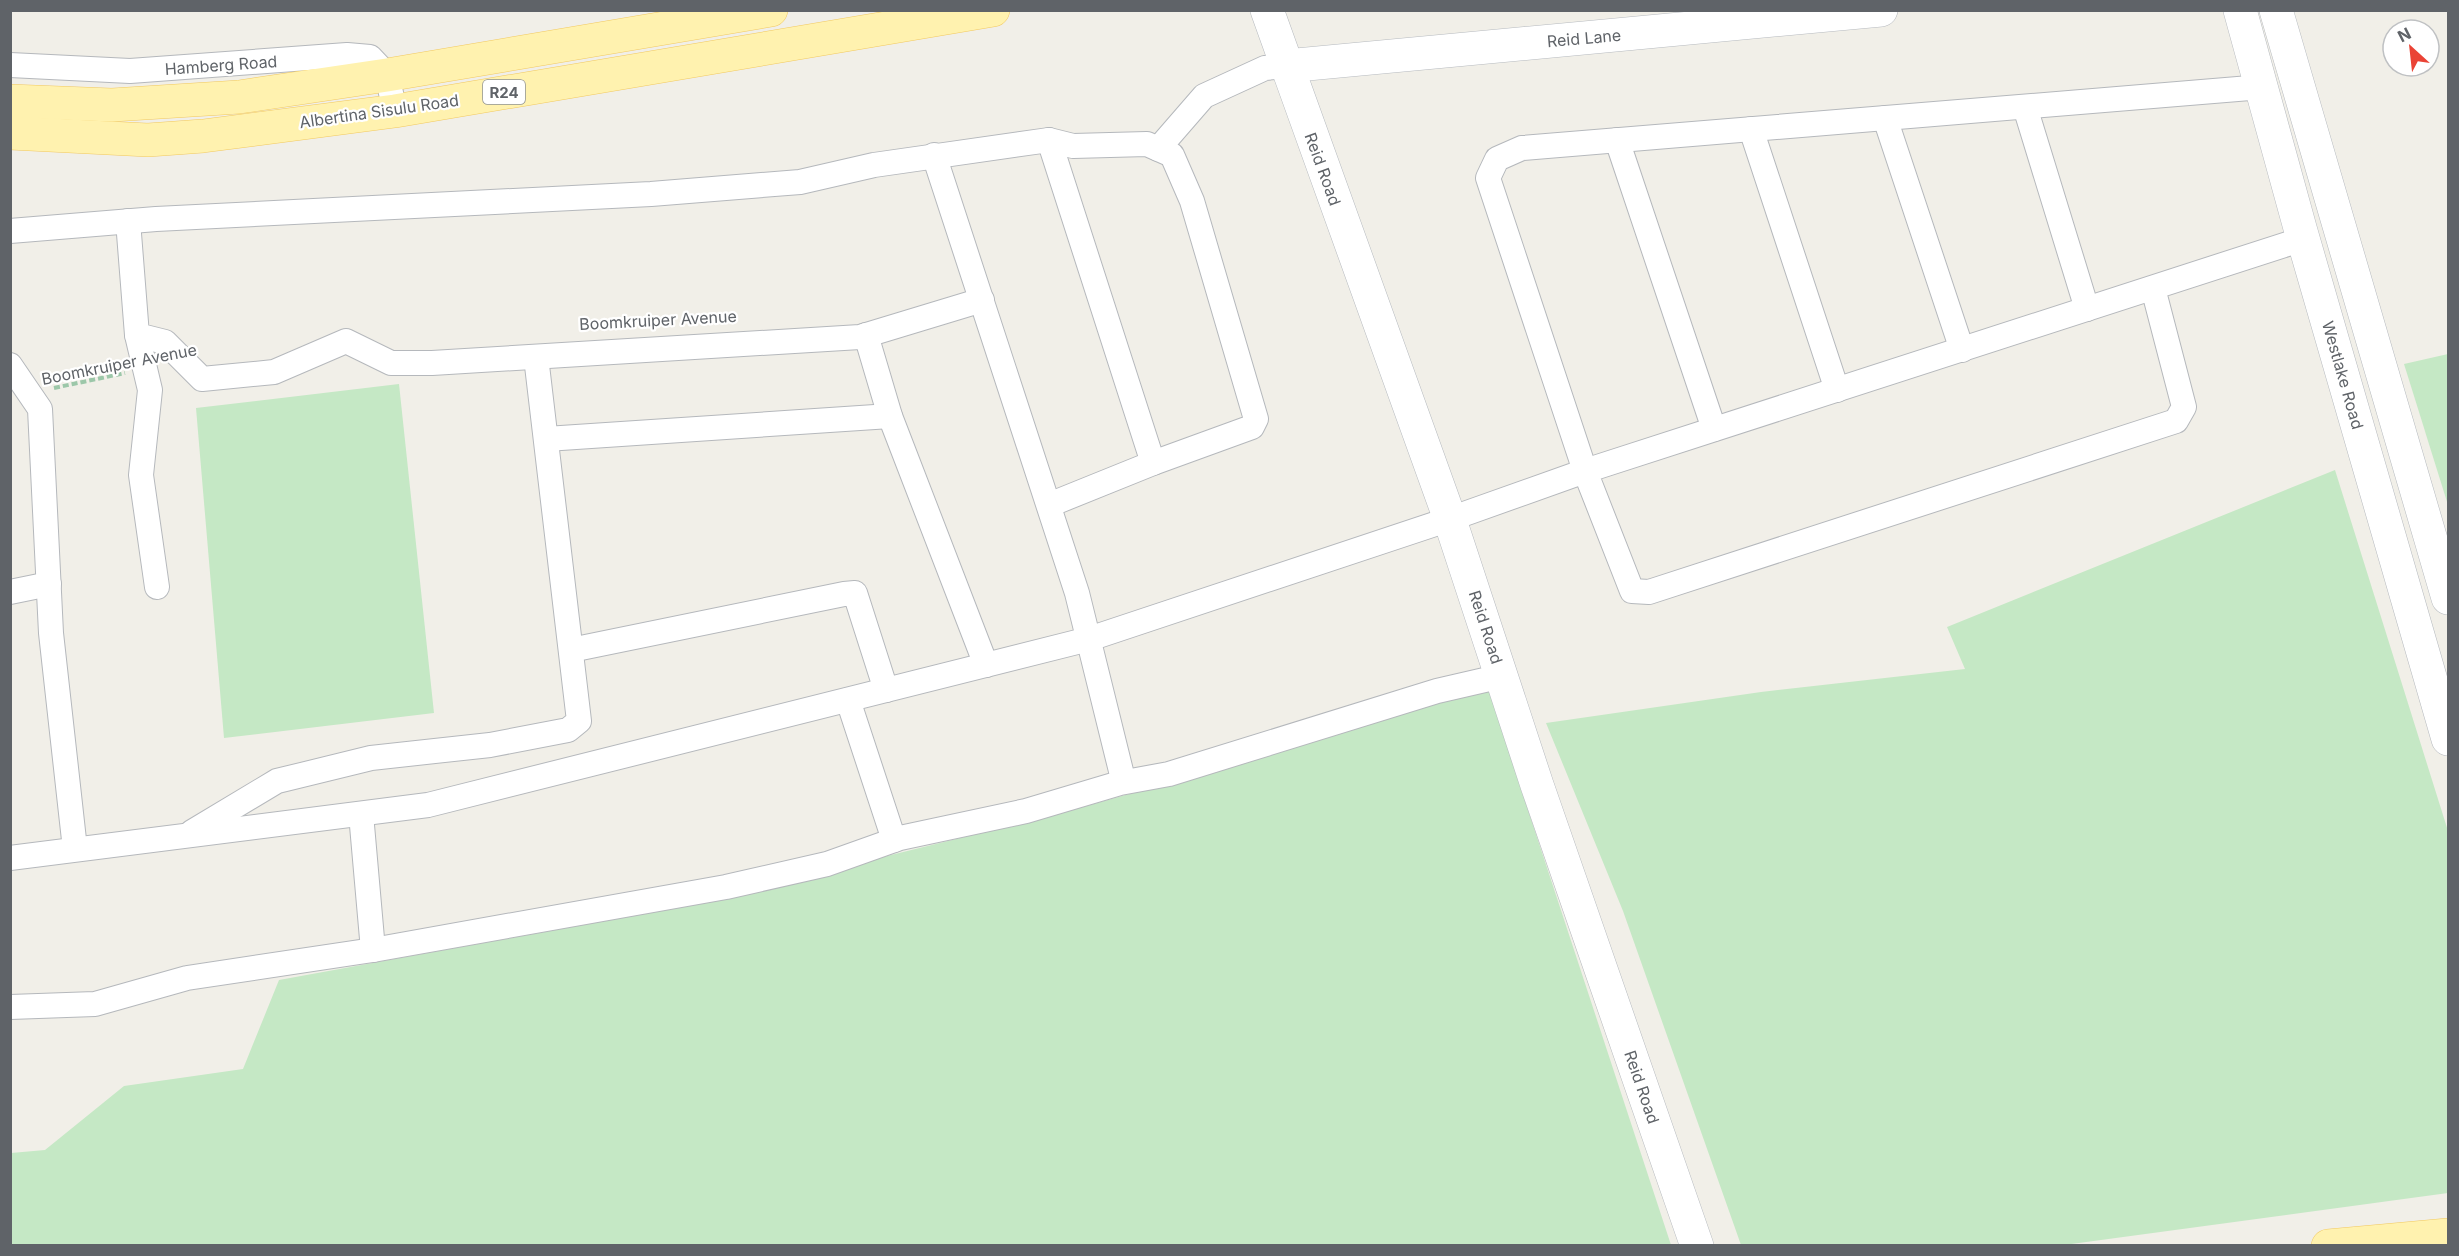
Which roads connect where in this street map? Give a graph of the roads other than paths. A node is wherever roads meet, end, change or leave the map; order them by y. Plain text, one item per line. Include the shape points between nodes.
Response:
1 (771, 10) edge
2 (993, 10) edge
3 (1267, 10) edge
4 (1881, 10) edge
5 (2240, 10) edge
6 (2276, 10) edge
7 (10, 65) edge
8 (1286, 66) junction
9 (387, 75) junction
10 (2262, 87) junction
11 (10, 101) edge
12 (2025, 107) junction
13 (395, 111) junction
14 (1885, 118) junction
15 (1751, 129) junction
16 (10, 133) edge
17 (1049, 140) junction
18 (1617, 140) junction
19 (1158, 149) junction
20 (934, 155) junction
21 (128, 221) junction
22 (10, 231) edge
23 (2303, 239) junction
24 (2153, 288) junction
25 (982, 300) junction
26 (2087, 309) junction
27 (137, 335) junction
28 (866, 335) junction
29 (1962, 350) junction
30 (536, 357) junction
31 (10, 365) edge
32 (1837, 390) junction
33 (890, 416) junction
34 (1714, 429) junction
35 (546, 440) junction
36 (1153, 463) junction
37 (1585, 471) junction
38 (1049, 505) junction
39 (1450, 519) junction
40 (49, 584) junction
41 (157, 587) dead end
42 (10, 592) edge
43 (2448, 598) edge
44 (1089, 639) junction
45 (571, 650) junction
46 (986, 665) junction
47 (1502, 676) junction
48 (886, 690) junction
49 (848, 700) junction
50 (2448, 739) edge
51 (1122, 775) dead end
52 (361, 814) junction
53 (183, 838) junction
54 (894, 840) junction
55 (75, 849) junction
56 (10, 858) edge
57 (373, 950) junction
58 (10, 1006) edge
59 (2448, 1235) edge
60 (1697, 1245) edge
61 (2328, 1245) edge

1 - 9 main road, Albertina Sisulu Road / R24
2 - 13 main road, Albertina Sisulu Road / R24
3 - 8 street, Reid Road
4 - 8 street, Reid Lane
5 - 10 street, Westlake Road
6 - 43 street
7 - 9 street, Hamberg Road via 130,71 347,55 370,57
8 - 19 street via 1265,68 1204,96
8 - 39 street, Reid Road
9 - 11 main road, Albertina Sisulu Road / R24 via 238,97 112,105
9 - 13 street
10 - 12 street
10 - 23 street, Westlake Road
12 - 14 street
12 - 26 street
13 - 16 main road, Albertina Sisulu Road / R24 via 148,140
14 - 15 street
14 - 29 street
15 - 18 street
15 - 32 street
17 - 19 street via 1073,146 1147,144
17 - 20 street
17 - 36 street
18 - 34 street
18 - 37 street via 1522,148 1497,159 1488,178
19 - 36 street via 1172,154 1192,201 1256,419 1251,427
20 - 21 street via 800,182 651,194
20 - 25 street
21 - 22 street
21 - 27 street
23 - 24 street
23 - 50 street, Westlake Road
24 - 26 street
24 - 37 street via 2184,407 2176,421 1682,582 1648,592 1632,591
25 - 28 street
25 - 38 street
26 - 29 street
27 - 30 street via 165,342 202,379 274,372 346,341 391,363
27 - 41 street via 150,390 141,475
28 - 30 street
28 - 33 street
29 - 32 street
30 - 35 street
31 - 40 street via 40,409
32 - 34 street
33 - 35 street
33 - 46 street
34 - 37 street
35 - 45 street
36 - 38 street
37 - 39 street
38 - 44 street
39 - 44 street
39 - 47 street, Reid Road
40 - 42 street
40 - 55 street
44 - 46 street
44 - 51 street
45 - 48 street via 855,593
45 - 53 street via 579,721 568,730 490,745 371,758 277,781
46 - 48 street
47 - 54 street via 1437,691 1169,774 1120,783 1026,812
47 - 60 street, Reid Road
48 - 49 street
49 - 52 street via 428,805
49 - 54 street
52 - 53 street
52 - 57 street
53 - 55 street
54 - 57 street via 827,864 726,887
55 - 56 street
57 - 58 street via 187,978 96,1004
59 - 61 main road

